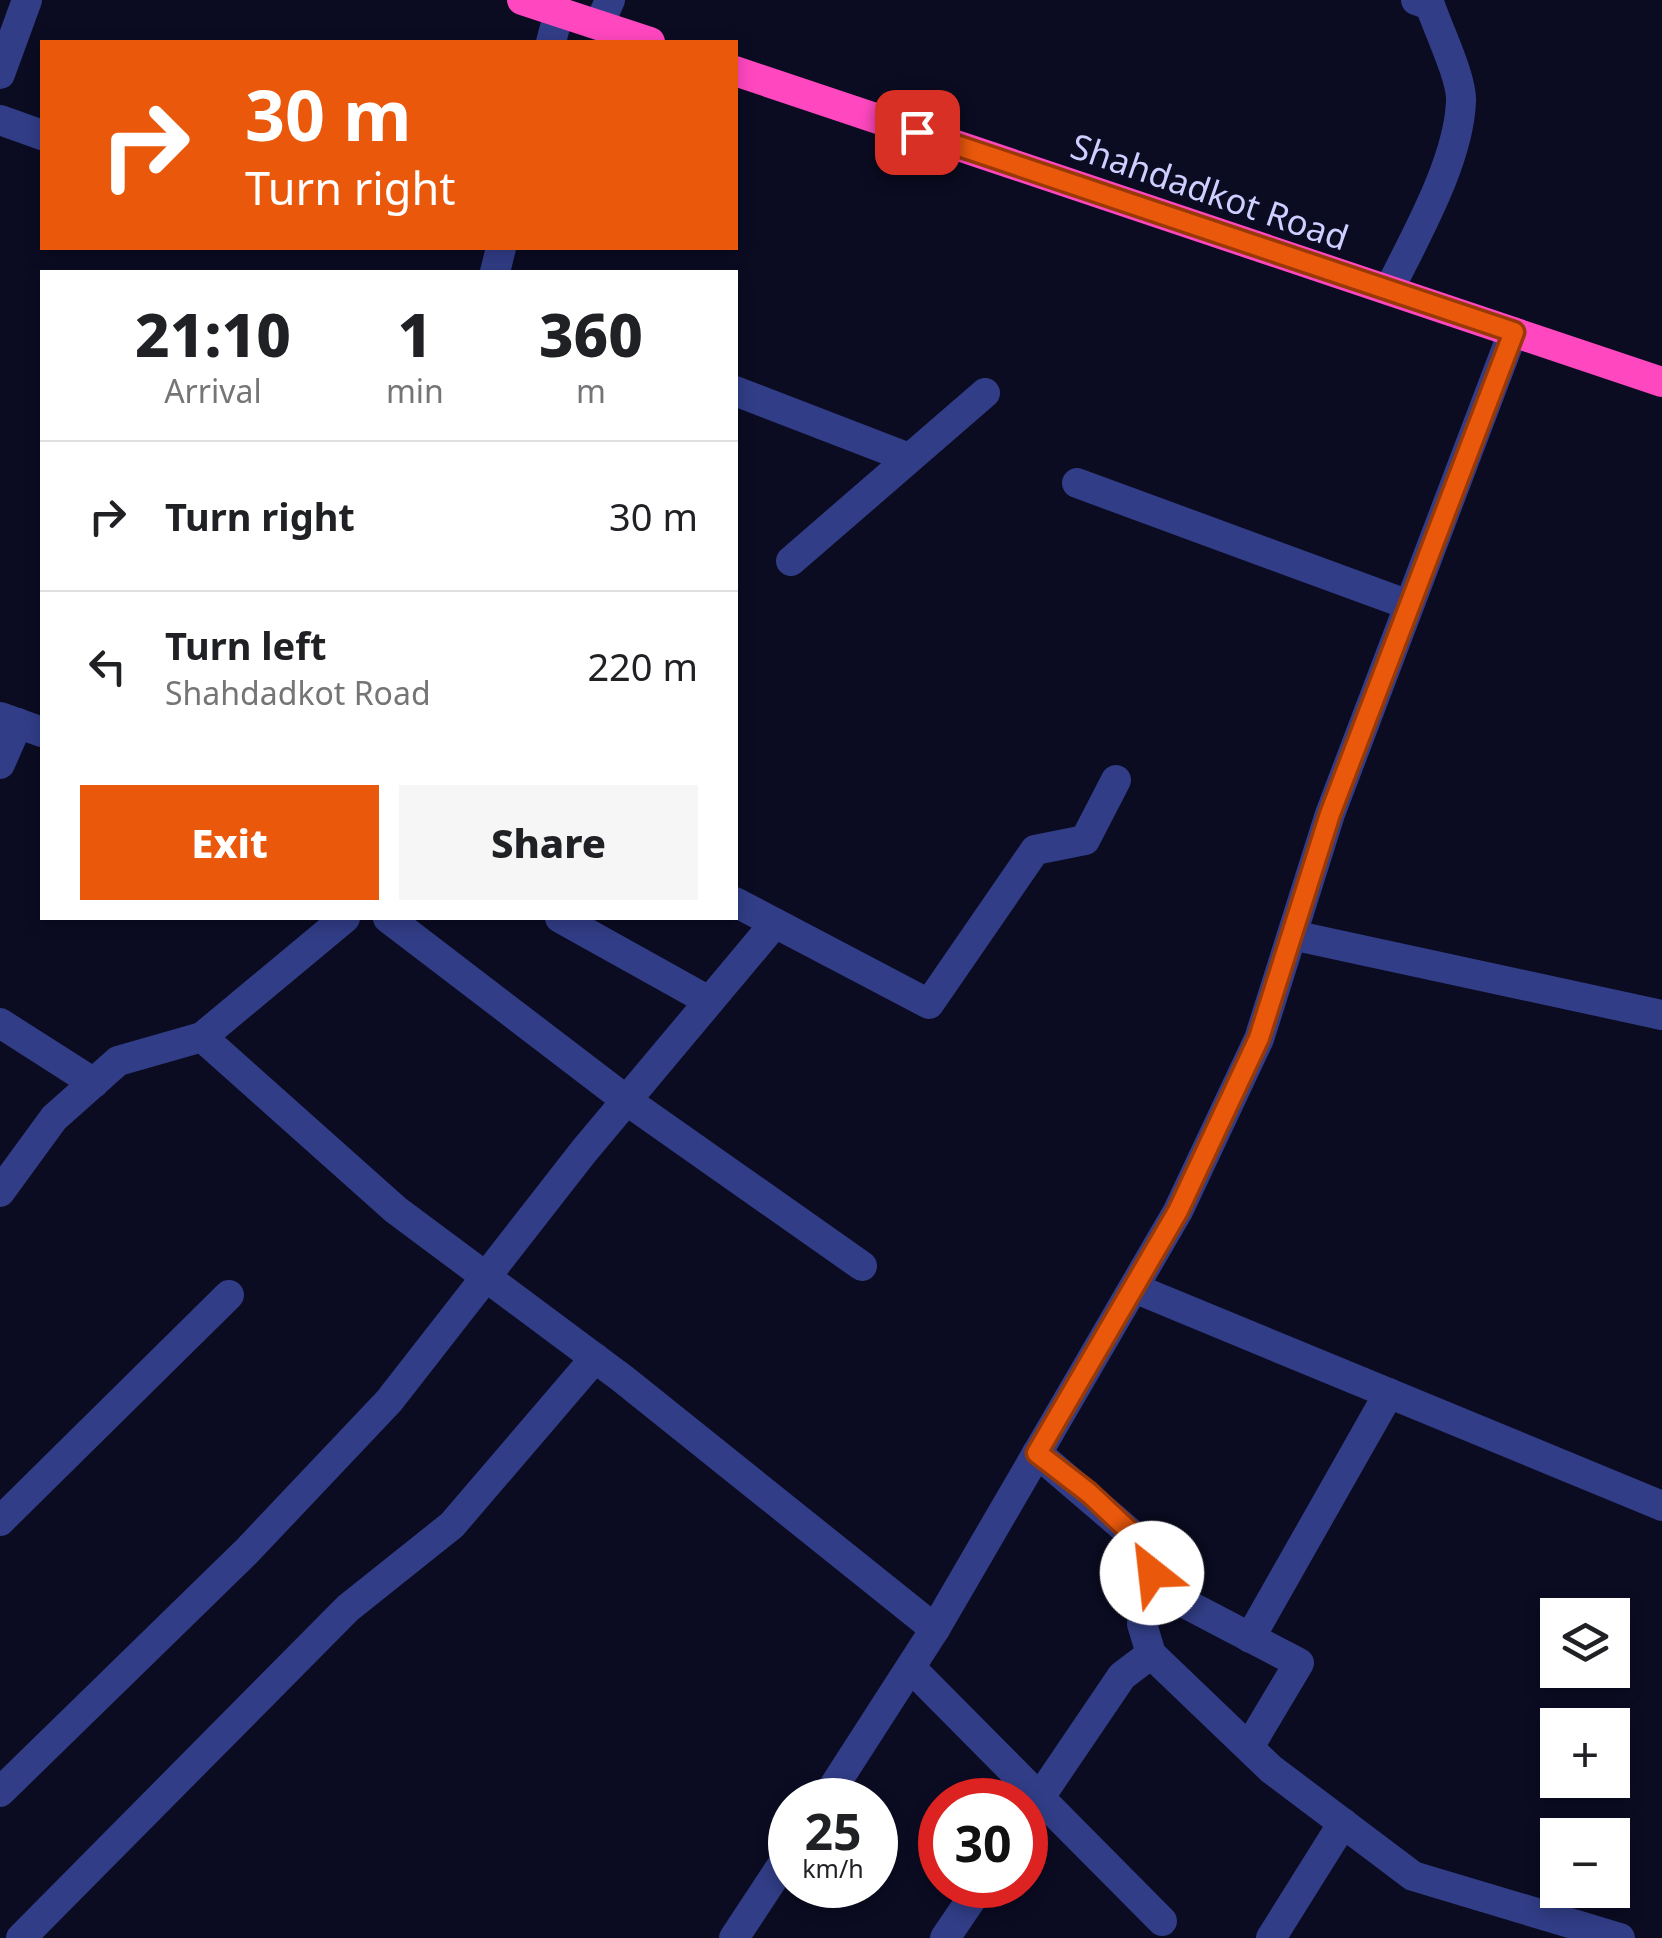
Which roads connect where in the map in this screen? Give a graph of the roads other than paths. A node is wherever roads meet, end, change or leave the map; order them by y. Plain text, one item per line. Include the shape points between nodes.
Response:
1 (27, 0) edge
2 (522, 0) edge
3 (1416, 0) edge
4 (559, 12) junction
5 (604, 13) edge
6 (552, 40) edge
7 (647, 40) edge
8 (738, 72) edge
9 (0, 74) edge
10 (0, 120) edge
11 (40, 134) edge
12 (1389, 290) junction
13 (1514, 332) junction
14 (1662, 382) edge
15 (738, 392) edge
16 (985, 394) dead end
17 (909, 458) junction
18 (1077, 483) dead end
19 (791, 561) dead end
20 (1410, 606) junction
21 (28, 724) edge
22 (0, 764) edge
23 (1116, 780) dead end
24 (738, 904) edge
25 (343, 920) edge
26 (391, 920) edge
27 (564, 920) edge
28 (775, 923) junction
29 (1292, 935) junction
30 (709, 1001) junction
31 (1662, 1015) edge
32 (0, 1022) edge
33 (202, 1037) junction
34 (94, 1083) junction
35 (626, 1100) junction
36 (0, 1192) edge
37 (862, 1266) dead end
38 (487, 1278) junction
39 (1134, 1288) junction
40 (229, 1296) dead end
41 (595, 1358) junction
42 (1390, 1393) junction
43 (1037, 1453) junction
44 (1662, 1506) edge
45 (0, 1521) edge
46 (1150, 1585) junction
47 (935, 1629) junction
48 (1250, 1638) junction
49 (1152, 1654) junction
50 (911, 1668) junction
51 (1249, 1747) junction
52 (839, 1778) edge
53 (1005, 1778) edge
54 (1048, 1785) edge
55 (0, 1792) edge
56 (1048, 1823) edge
57 (1343, 1823) junction
58 (768, 1887) edge
59 (965, 1908) edge
60 (1162, 1921) dead end
61 (1612, 1937) edge
62 (21, 1938) edge
63 (734, 1938) edge
64 (945, 1938) edge
65 (1271, 1938) edge

1 - 9 street
2 - 4 highway
3 - 12 street via 1430,5 1462,98 1430,204
4 - 5 highway
4 - 6 street
5 - 7 highway
8 - 12 highway, Shahdadkot Road
10 - 11 street
12 - 13 highway, Shahdadkot Road
13 - 14 highway, Shahdadkot Road
13 - 20 street
15 - 17 street
16 - 17 street
17 - 19 street
18 - 20 street
20 - 29 street via 1330,814
21 - 22 street
23 - 28 street via 1085,840 1035,850 928,1004
24 - 28 street
25 - 33 street
26 - 35 street
27 - 30 street
28 - 30 street
29 - 31 street
29 - 39 street via 1259,1038
30 - 35 street
32 - 34 street
33 - 34 street via 118,1061
33 - 38 street via 396,1210
34 - 36 street via 54,1118
35 - 37 street
35 - 38 street
38 - 41 street
38 - 55 street via 389,1401
39 - 42 street
39 - 43 street
40 - 45 street
41 - 47 street
41 - 62 street via 452,1525 348,1608
42 - 44 street
42 - 48 street
43 - 46 street via 1142,1543
43 - 47 street
46 - 48 street
46 - 49 street via 1142,1624
47 - 50 street
48 - 51 street via 1298,1663
49 - 51 street
49 - 54 street via 1122,1676
50 - 52 street
50 - 53 street
51 - 57 street
56 - 60 street
57 - 61 street via 1412,1876
57 - 65 street
58 - 63 street
59 - 64 street

